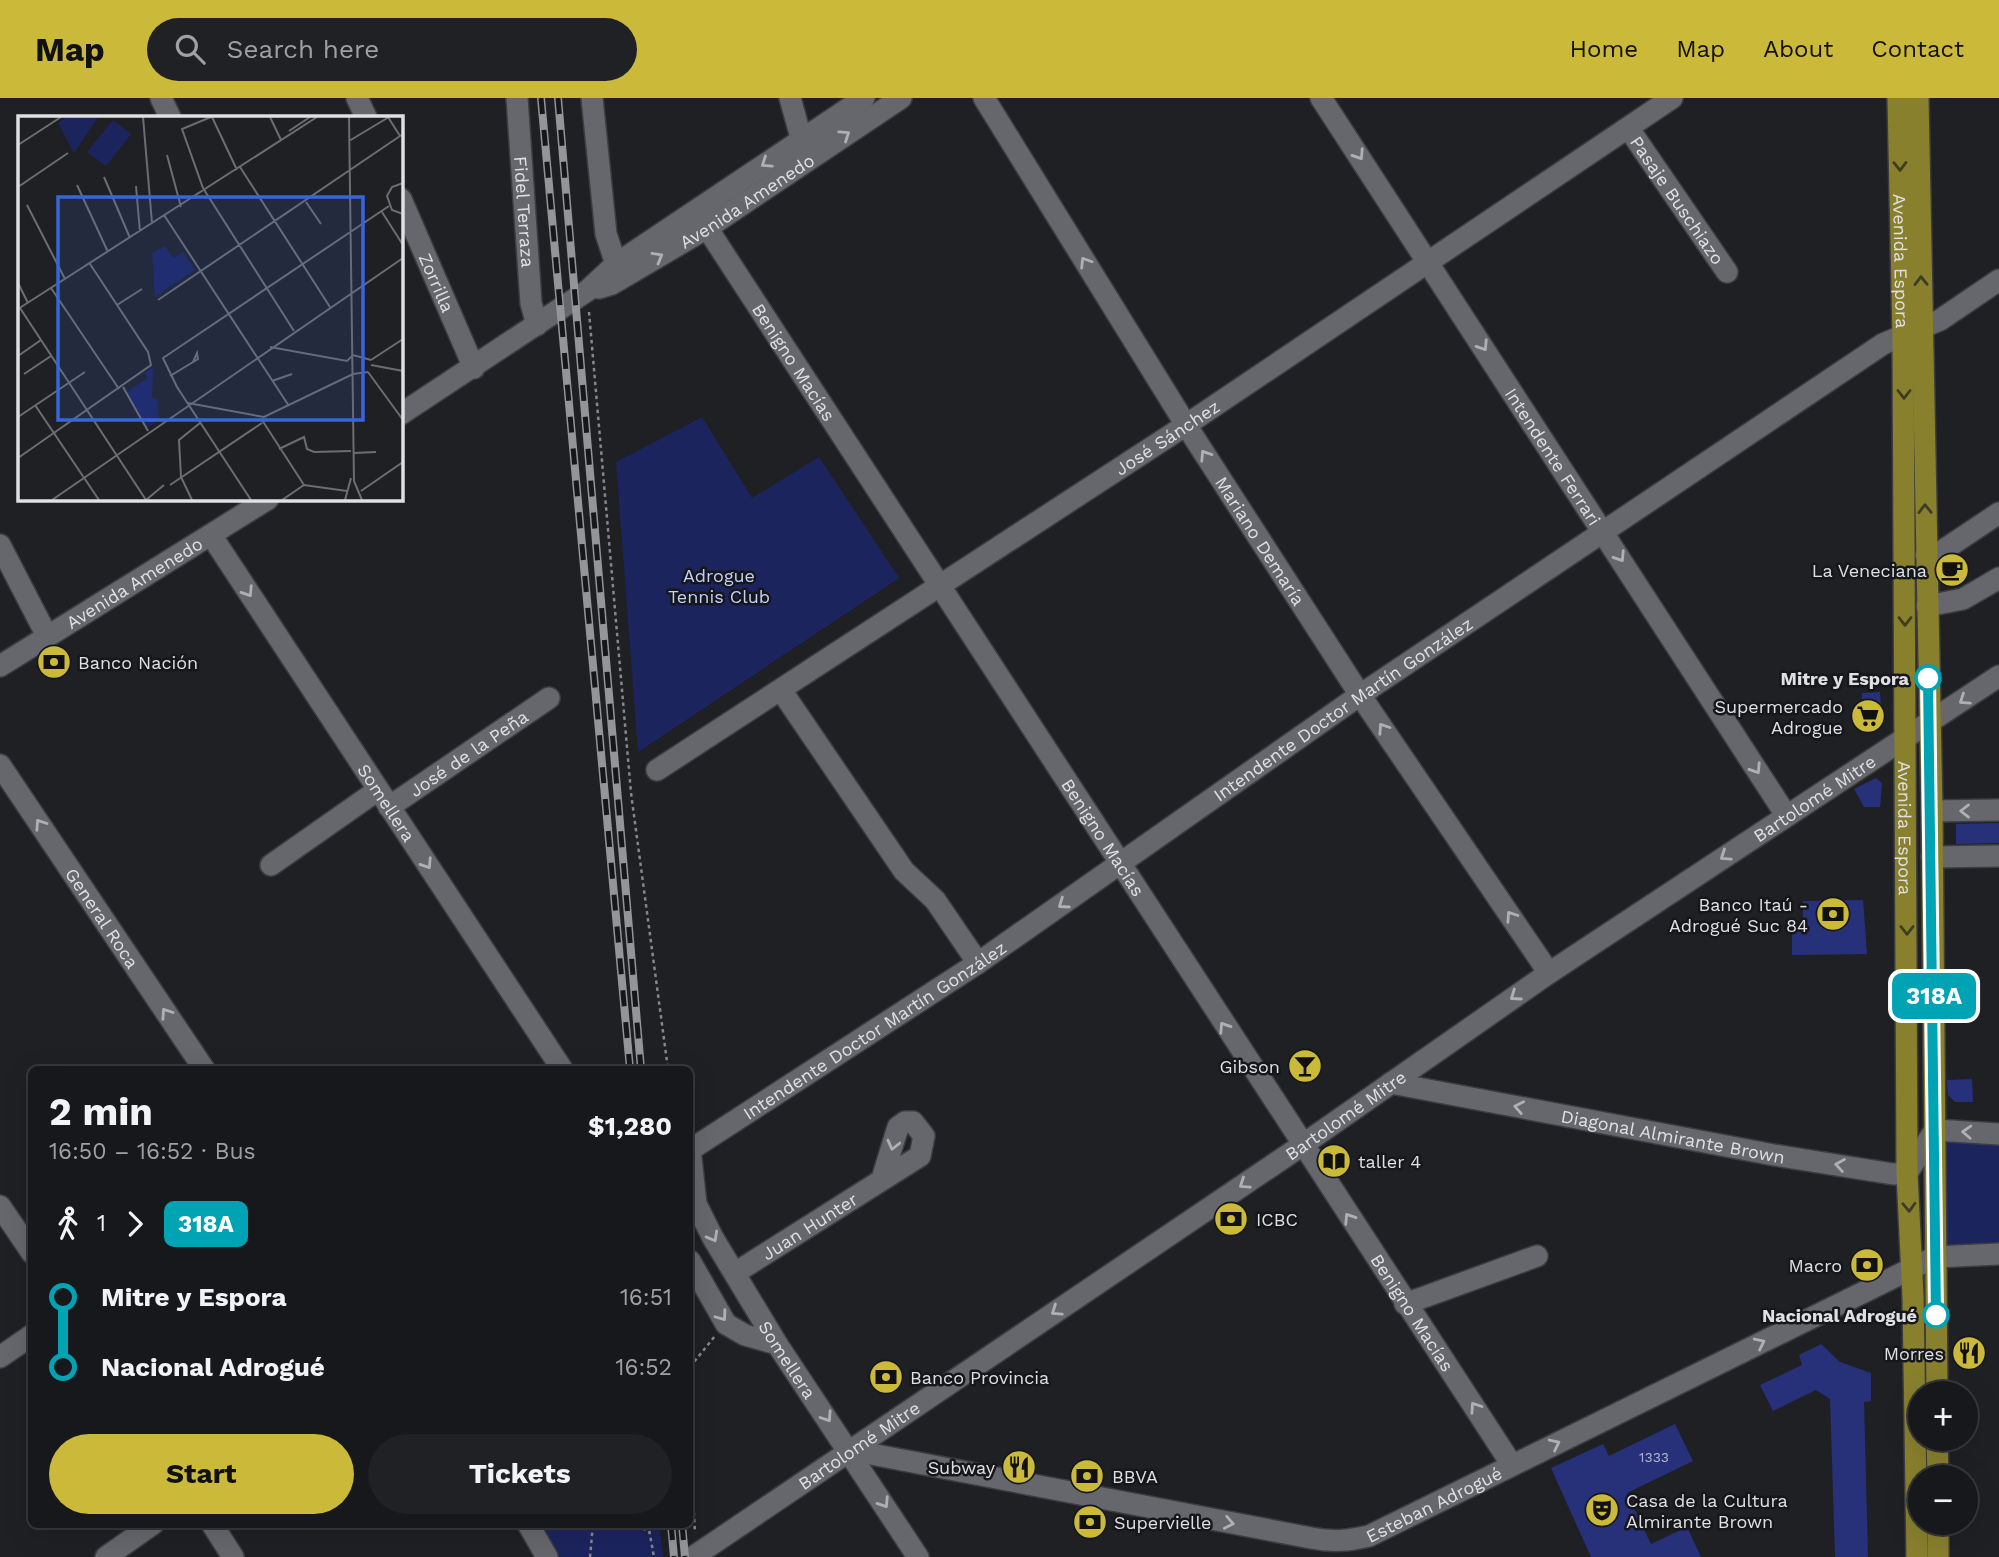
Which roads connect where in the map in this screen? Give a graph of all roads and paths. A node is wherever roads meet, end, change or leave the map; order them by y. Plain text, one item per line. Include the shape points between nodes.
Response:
1 (161, 98) edge
2 (357, 98) edge
3 (517, 98) edge
4 (592, 98) edge
5 (790, 98) edge
6 (864, 98) edge
7 (901, 98) edge
8 (984, 98) edge
9 (1321, 98) edge
10 (1672, 98) edge
11 (1898, 98) edge
12 (1918, 98) edge
13 (170, 116) edge
14 (366, 116) edge
15 (1629, 129) junction
16 (801, 140) junction
17 (807, 161) junction
18 (402, 201) edge
19 (701, 219) junction
20 (1427, 260) junction
21 (616, 264) junction
22 (1727, 272) dead end
23 (1999, 280) edge
24 (587, 292) junction
25 (537, 325) junction
26 (1912, 331) junction
27 (474, 368) junction
28 (402, 413) edge
29 (1186, 425) junction
30 (266, 500) edge
31 (1999, 513) edge
32 (1605, 533) junction
33 (211, 535) junction
34 (0, 545) edge
35 (1926, 555) junction
36 (1999, 578) edge
37 (940, 586) junction
38 (1927, 606) junction
39 (47, 636) junction
40 (0, 666) edge
41 (1999, 676) edge
42 (781, 690) junction
43 (1360, 695) junction
44 (549, 698) dead end
45 (1929, 724) junction
46 (1906, 740) junction
47 (0, 765) edge
48 (657, 770) dead end
49 (383, 799) junction
50 (1999, 810) edge
51 (1932, 811) junction
52 (1786, 815) junction
53 (1999, 856) edge
54 (1932, 857) junction
55 (271, 865) dead end
56 (1119, 865) junction
57 (978, 963) junction
58 (1549, 973) junction
59 (202, 1066) edge
60 (560, 1066) edge
61 (668, 1066) edge
62 (1391, 1083) junction
63 (1935, 1130) junction
64 (1999, 1134) edge
65 (1301, 1146) junction
66 (693, 1147) edge
67 (1907, 1173) junction
68 (693, 1177) edge
69 (883, 1179) dead end
70 (0, 1206) edge
71 (28, 1247) edge
72 (1999, 1254) edge
73 (1537, 1256) dead end
74 (1935, 1257) junction
75 (693, 1266) edge
76 (1911, 1269) junction
77 (735, 1273) junction
78 (1405, 1304) junction
79 (726, 1324) junction
80 (28, 1338) edge
81 (777, 1344) junction
82 (0, 1357) edge
83 (693, 1363) edge
84 (1937, 1381) edge
85 (850, 1450) junction
86 (1511, 1465) junction
87 (147, 1528) edge
88 (215, 1528) edge
89 (530, 1528) edge
90 (593, 1528) edge
91 (644, 1528) edge
92 (649, 1528) edge
93 (693, 1528) edge
94 (650, 1532) junction
95 (1938, 1535) edge
96 (1335, 1550) edge
97 (694, 1556) edge
98 (106, 1557) edge
99 (233, 1557) edge
100 (547, 1557) edge
101 (590, 1557) edge
102 (654, 1557) edge
103 (918, 1557) edge
104 (1917, 1557) edge
105 (1938, 1557) edge

1 - 13 street
2 - 14 street
3 - 25 street, Fidel Terraza via 531,303
4 - 21 street via 606,234
5 - 16 street
6 - 16 street, Avenida Amenedo
17 -> 7 street, Avenida Amenedo
29 -> 8 street, Mariano Demaría
9 -> 20 street, Intendente Ferrari
10 - 15 street, José Sánchez
11 -> 26 main road, Avenida Espora
26 -> 12 main road, Avenida Espora
15 - 20 street, José Sánchez
15 - 22 street, Pasaje Buschiazo
16 - 17 street
16 -> 19 street, Avenida Amenedo
17 - 19 street, Avenida Amenedo
18 - 27 street, Zorrilla
19 - 21 street, Avenida Amenedo
24 -> 19 street, Avenida Amenedo via 612,284
19 - 37 street, Benigno Macías
20 - 29 street, José Sánchez
20 -> 32 street, Intendente Ferrari
21 - 24 street, Avenida Amenedo
23 - 26 street, Intendente Doctor Martín González via 1940,320
24 - 25 street, Avenida Amenedo
24 - 61 path via 632,793
25 - 27 street, Avenida Amenedo
26 - 32 street, Intendente Doctor Martín González via 1883,344
35 -> 26 main road, Avenida Espora
26 -> 46 main road, Avenida Espora
27 - 28 street, Avenida Amenedo
29 - 37 street, José Sánchez
43 -> 29 street, Mariano Demaría
30 - 33 street, Avenida Amenedo
31 - 35 street via 1942,551
32 - 43 street, Intendente Doctor Martín González
32 -> 52 street, Intendente Ferrari
33 - 39 street, Avenida Amenedo
33 -> 49 street, Somellera
34 - 39 street
35 - 38 main road, Avenida Espora
36 - 38 street via 1963,599
37 - 42 street, José Sánchez
37 - 56 street, Benigno Macías
38 - 45 main road, Avenida Espora
39 - 40 street, Avenida Amenedo
41 -> 45 street, Bartolomé Mitre
42 - 48 street, José Sánchez
42 - 57 street via 904,871 935,900
43 - 56 street, Intendente Doctor Martín González
58 -> 43 street, Mariano Demaría
44 - 49 street, José de la Peña
45 - 46 street, Bartolomé Mitre
45 - 51 main road, Avenida Espora
46 - 52 street, Bartolomé Mitre
46 -> 67 main road, Avenida Espora
59 -> 47 street, General Roca
49 - 55 street, José de la Peña
49 -> 60 street, Somellera
50 -> 51 street
51 - 54 main road, Avenida Espora
52 -> 58 street, Bartolomé Mitre
53 - 54 street
54 - 63 main road, Avenida Espora
56 -> 57 street, Intendente Doctor Martín González
65 -> 56 street, Benigno Macías
57 - 66 street, Intendente Doctor Martín González
58 -> 62 street, Bartolomé Mitre
62 - 65 street, Bartolomé Mitre
67 -> 62 street, Diagonal Almirante Brown via 1774,1155
64 -> 63 street
63 - 67 street
63 - 74 main road, Avenida Espora
78 -> 65 street, Benigno Macías
65 -> 85 street, Bartolomé Mitre
67 -> 76 main road, Avenida Espora
68 -> 77 street, Somellera via 696,1205
69 - 77 street, Juan Hunter
70 - 71 street
72 - 74 street
73 - 78 street
74 - 76 street, Esteban Adrogué
74 - 84 main road, Avenida Espora
75 -> 79 street
86 -> 76 street, Esteban Adrogué
76 - 104 main road, Avenida Espora
77 - 81 street, Somellera
86 -> 78 street, Benigno Macías
79 - 81 street
79 - 83 path
80 - 82 street
81 -> 85 street, Somellera
85 -> 96 street, Esteban Adrogué
85 - 97 street, Bartolomé Mitre
85 -> 103 street, Somellera
86 - 96 street, Esteban Adrogué
87 - 98 street
88 - 99 street
89 - 100 street
90 - 101 path
91 - 94 path
92 - 94 path
93 - 97 path
94 - 102 path
95 - 105 main road

